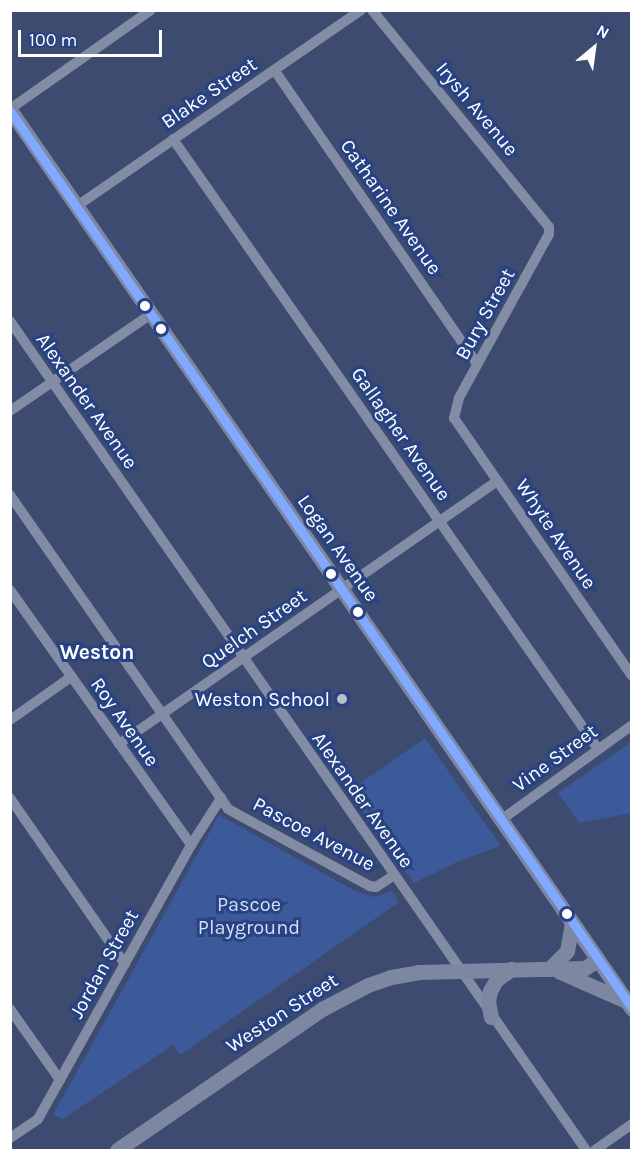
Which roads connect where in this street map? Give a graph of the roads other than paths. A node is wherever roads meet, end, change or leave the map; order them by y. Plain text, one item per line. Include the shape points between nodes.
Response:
1 (151, 10) edge
2 (361, 10) edge
3 (372, 10) edge
4 (274, 71) junction
5 (10, 110) edge
6 (173, 139) junction
7 (77, 206) junction
8 (549, 234) joint
9 (151, 314) junction
10 (10, 321) edge
11 (477, 364) junction
12 (52, 382) junction
13 (10, 411) edge
14 (454, 412) joint
15 (498, 480) junction
16 (10, 495) edge
17 (440, 521) junction
18 (10, 590) edge
19 (342, 590) junction
20 (243, 658) junction
21 (632, 676) edge
22 (71, 677) junction
23 (163, 715) junction
24 (10, 720) edge
25 (632, 725) edge
26 (119, 744) junction
27 (598, 750) junction
28 (10, 798) edge
29 (221, 798) junction
30 (501, 820) junction
31 (191, 845) junction
32 (393, 876) junction
33 (572, 924) junction
34 (597, 960) junction
35 (125, 964) junction
36 (511, 969) junction
37 (549, 969) junction
38 (459, 970) junction
39 (628, 1005) edge
40 (10, 1009) edge
41 (491, 1017) junction
42 (60, 1080) junction
43 (632, 1125) edge
44 (10, 1138) edge
45 (117, 1150) edge
46 (586, 1150) edge
47 (595, 1150) edge

1 - 5 street
2 - 4 street, Blake Street
3 - 8 street, Irysh Avenue via 544,219
4 - 6 street, Blake Street
4 - 11 street, Catharine Avenue
5 - 7 main road, Logan Avenue
6 - 7 street, Blake Street
6 - 17 street, Gallagher Avenue
7 - 9 main road, Logan Avenue
8 - 11 street, Bury Street
9 - 12 street
9 - 19 main road, Logan Avenue
10 - 12 street, Alexander Avenue
11 - 14 street, Bury Street
12 - 13 street
12 - 20 street, Alexander Avenue
14 - 15 street, Whyte Avenue via 455,421
15 - 17 street, Quelch Street
15 - 21 street, Whyte Avenue
16 - 23 street
17 - 19 street, Quelch Street
17 - 27 street, Gallagher Avenue
18 - 22 street, Roy Avenue
19 - 20 street, Quelch Street
19 - 30 main road, Logan Avenue
20 - 23 street, Quelch Street
20 - 32 street, Alexander Avenue
22 - 24 street
22 - 26 street, Roy Avenue
23 - 26 street, Quelch Street
23 - 29 street
25 - 27 street, Vine Street
26 - 31 street, Roy Avenue
27 - 30 street, Vine Street
28 - 35 street
29 - 31 street, Jordan Street
29 - 32 street, Pascoe Avenue via 228,809 370,886
30 - 33 main road, Logan Avenue
31 - 35 street, Jordan Street
32 - 38 street, Alexander Avenue
33 - 34 main road, Logan Avenue
33 - 37 main road via 567,951
34 - 37 main road, Weston Street via 585,968
34 - 39 main road, Logan Avenue
35 - 42 street, Jordan Street
36 - 37 main road, Weston Street
36 - 38 main road, Weston Street
36 - 41 main road via 490,990
37 - 39 main road via 583,980
38 - 41 street, Alexander Avenue
38 - 45 main road, Weston Street via 391,976 352,992
40 - 42 street
41 - 46 street, Alexander Avenue
42 - 44 street, Jordan Street via 38,1119
43 - 47 street

